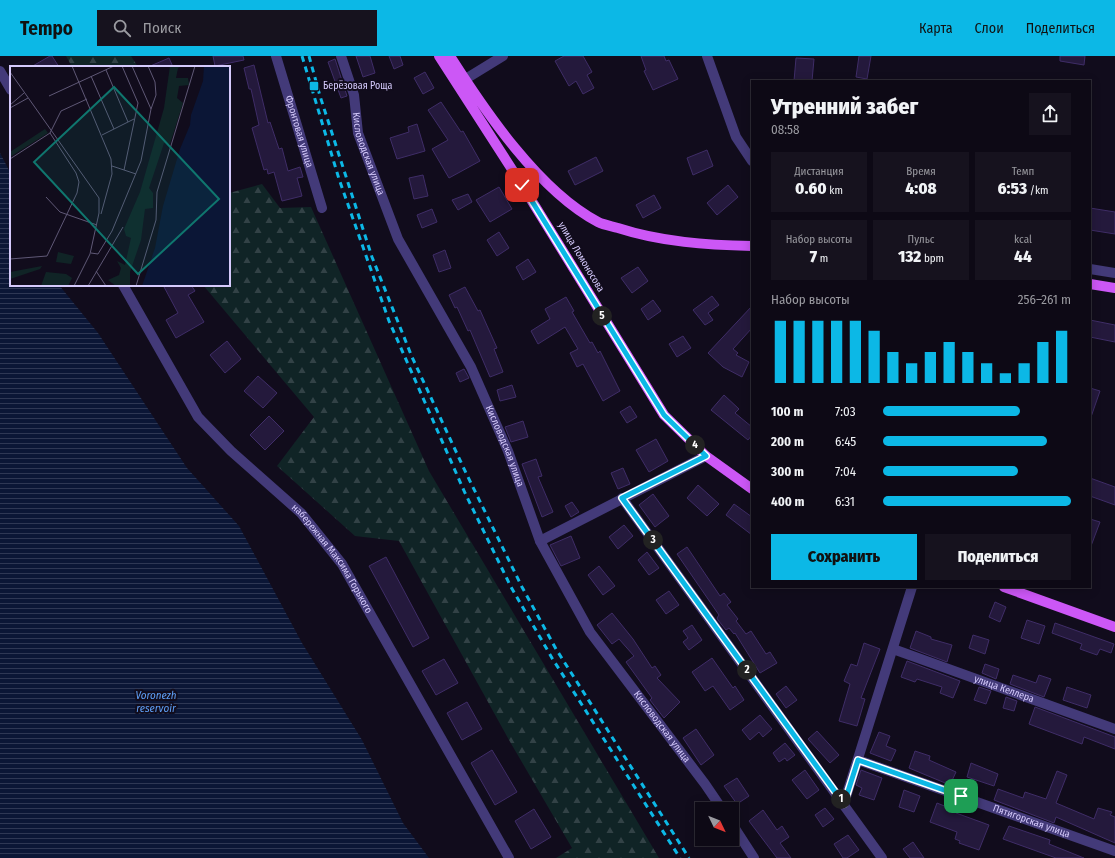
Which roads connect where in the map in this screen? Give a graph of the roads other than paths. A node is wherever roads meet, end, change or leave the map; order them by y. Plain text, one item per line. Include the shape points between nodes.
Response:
1 (276, 56) edge
2 (341, 56) edge
3 (439, 56) edge
4 (450, 56) edge
5 (503, 56) edge
6 (707, 56) edge
7 (0, 71) edge
8 (461, 82) junction
9 (10, 88) edge
10 (751, 159) edge
11 (322, 208) dead end
12 (751, 246) edge
13 (1091, 269) edge
14 (1115, 273) edge
15 (1091, 284) edge
16 (124, 286) edge
17 (1115, 288) edge
18 (706, 456) junction
19 (751, 488) edge
20 (622, 498) junction
21 (540, 541) junction
22 (912, 588) edge
23 (1007, 588) edge
24 (1115, 627) edge
25 (893, 649) junction
26 (1115, 729) edge
27 (858, 760) junction
28 (717, 802) edge
29 (844, 804) junction
30 (739, 835) edge
31 (1115, 851) edge
32 (509, 858) edge
33 (754, 858) edge
34 (882, 858) edge

1 - 11 street, Фронтовая улица
2 - 21 street, Кисловодская улица via 354,95 358,133 398,239 471,367 508,451
3 - 8 main road, улица Ломоносова
4 - 8 main road, улица Ломоносова
5 - 8 street
6 - 10 street via 736,136
7 - 9 street
8 - 12 main road via 519,153 560,194 599,222 645,237
8 - 18 main road, улица Ломоносова via 664,415
13 - 14 street
15 - 17 main road
16 - 32 street, набережная Максима Горького via 198,417 231,451 301,513 342,564
18 - 19 main road, улица Ломоносова
18 - 20 street
20 - 21 street
20 - 29 street
21 - 28 street, Кисловодская улица via 590,632
22 - 25 street
23 - 24 main road
25 - 26 street, улица Келлера
25 - 27 street
27 - 29 street
27 - 31 street, Пятигорская улица
29 - 34 street
30 - 33 street

